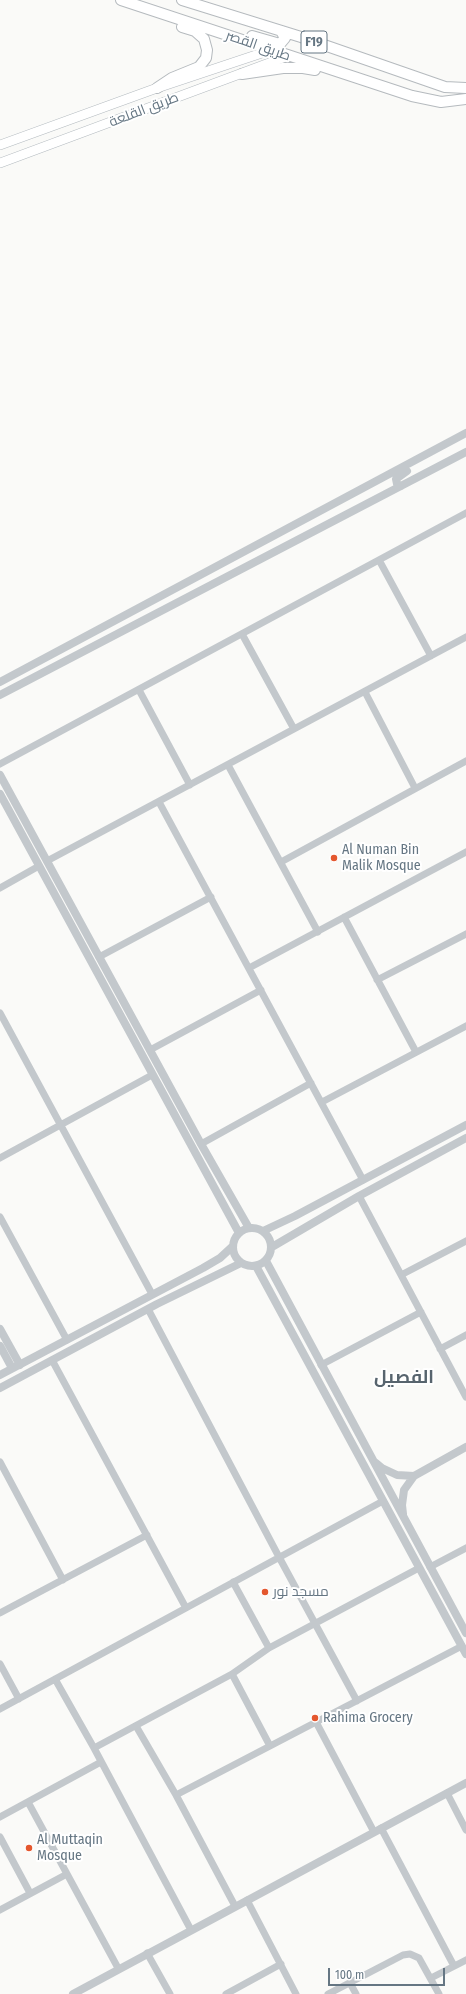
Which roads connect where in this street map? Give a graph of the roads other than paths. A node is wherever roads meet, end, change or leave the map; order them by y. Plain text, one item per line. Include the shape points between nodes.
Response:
1 (121, 0) edge
2 (182, 0) edge
3 (156, 11) junction
4 (282, 31) junction
5 (271, 50) junction
6 (288, 56) junction
7 (242, 74) junction
8 (350, 76) junction
9 (157, 88) junction
10 (466, 88) edge
11 (466, 99) edge
12 (0, 145) edge
13 (0, 163) edge
14 (466, 433) edge
15 (432, 452) junction
16 (466, 452) edge
17 (401, 486) junction
18 (363, 488) junction
19 (466, 513) edge
20 (333, 521) junction
21 (379, 560) junction
22 (242, 634) junction
23 (466, 637) edge
24 (431, 656) junction
25 (0, 682) edge
26 (138, 690) junction
27 (365, 692) junction
28 (0, 694) edge
29 (294, 729) junction
30 (466, 761) edge
31 (0, 764) edge
32 (228, 765) junction
33 (0, 774) edge
34 (190, 785) junction
35 (415, 788) junction
36 (0, 794) edge
37 (159, 802) junction
38 (466, 852) edge
39 (47, 860) junction
40 (281, 862) junction
41 (39, 866) junction
42 (0, 888) edge
43 (211, 898) junction
44 (344, 917) junction
45 (318, 932) junction
46 (466, 934) edge
47 (99, 957) junction
48 (249, 968) junction
49 (377, 980) junction
50 (261, 990) junction
51 (0, 1013) edge
52 (466, 1026) edge
53 (150, 1050) junction
54 (416, 1052) junction
55 (152, 1075) junction
56 (311, 1083) junction
57 (322, 1102) junction
58 (60, 1124) junction
59 (466, 1125) edge
60 (466, 1138) edge
61 (201, 1144) junction
62 (0, 1158) edge
63 (363, 1180) junction
64 (358, 1196) junction
65 (0, 1217) edge
66 (249, 1228) junction
67 (263, 1231) junction
68 (239, 1233) junction
69 (466, 1241) edge
70 (233, 1246) junction
71 (272, 1247) junction
72 (266, 1261) junction
73 (242, 1263) junction
74 (256, 1266) junction
75 (401, 1275) junction
76 (152, 1294) junction
77 (148, 1309) junction
78 (421, 1312) junction
79 (0, 1329) edge
80 (466, 1335) edge
81 (66, 1340) junction
82 (0, 1346) edge
83 (440, 1349) junction
84 (52, 1360) junction
85 (321, 1366) junction
86 (16, 1367) junction
87 (0, 1375) edge
88 (0, 1388) edge
89 (466, 1397) edge
90 (466, 1447) edge
91 (371, 1458) junction
92 (0, 1462) edge
93 (414, 1476) junction
94 (383, 1500) junction
95 (403, 1516) junction
96 (147, 1535) junction
97 (466, 1548) edge
98 (279, 1557) junction
99 (430, 1567) junction
100 (420, 1568) junction
101 (63, 1580) junction
102 (233, 1582) junction
103 (186, 1608) junction
104 (0, 1614) edge
105 (315, 1623) junction
106 (466, 1633) edge
107 (269, 1648) junction
108 (464, 1650) edge
109 (0, 1664) edge
110 (232, 1674) junction
111 (55, 1679) junction
112 (19, 1699) junction
113 (357, 1701) junction
114 (0, 1709) edge
115 (316, 1722) junction
116 (136, 1726) junction
117 (270, 1746) junction
118 (94, 1748) junction
119 (101, 1762) junction
120 (466, 1783) edge
121 (447, 1793) junction
122 (176, 1795) junction
123 (28, 1802) junction
124 (0, 1817) edge
125 (378, 1830) junction
126 (466, 1830) edge
127 (0, 1837) edge
128 (67, 1874) junction
129 (30, 1893) junction
130 (247, 1900) junction
131 (235, 1906) junction
132 (0, 1910) edge
133 (191, 1930) junction
134 (147, 1953) junction
135 (466, 1960) edge
136 (281, 1964) junction
137 (454, 1966) junction
138 (118, 1968) junction
139 (430, 1978) junction
140 (350, 1983) junction
141 (73, 1994) edge
142 (170, 1994) edge
143 (226, 1994) edge
144 (296, 1994) edge
145 (328, 1994) edge
146 (356, 1994) edge
147 (439, 1994) edge

1 - 3 main road, طريق القصر / F19
2 - 4 main road, طريق القصر / F19
3 - 4 main road via 178,13 277,44 282,43 285,38
3 - 5 main road, طريق القصر / F19
3 - 9 main road via 168,22 198,33 204,39 207,50 206,58 199,67 172,78
4 - 10 main road, طريق القصر / F19 via 445,87
5 - 6 main road, طريق القصر / F19
5 - 9 main road, طريق القلعة
6 - 7 main road, طريق القلعة
6 - 8 main road, طريق القصر / F19
7 - 8 main road via 298,68
7 - 13 main road, طريق القلعة
8 - 11 main road, طريق القصر / F19 via 420,98 441,102
9 - 12 main road, طريق القلعة
14 - 15 street
15 - 17 street via 419,465 398,476 396,482
15 - 18 street
16 - 17 street
17 - 20 street
18 - 20 street via 370,490 371,497
18 - 25 street
19 - 21 street
20 - 28 street
21 - 22 street
21 - 24 street
22 - 26 street
22 - 29 street
23 - 24 street
24 - 27 street
26 - 31 street
26 - 34 street
27 - 29 street
27 - 35 street
29 - 32 street
30 - 35 street
32 - 34 street
32 - 40 street
33 - 39 street
34 - 37 street
35 - 40 street
36 - 41 street
37 - 39 street
37 - 43 street
38 - 44 street
39 - 47 street
40 - 45 street
41 - 42 street
41 - 55 street
43 - 47 street
43 - 48 street
44 - 45 street
44 - 49 street
45 - 48 street
46 - 49 street
47 - 53 street
48 - 50 street
49 - 54 street
50 - 53 street
50 - 56 street
51 - 58 street
52 - 54 street
53 - 61 street
54 - 57 street
55 - 58 street
55 - 68 street
56 - 57 street
56 - 61 street
57 - 63 street
58 - 62 street
58 - 76 street
59 - 63 street
60 - 64 street
61 - 66 street
63 - 67 street
64 - 71 street
64 - 75 street
65 - 81 street
66 - 67 street
66 - 68 street
67 - 71 street via 270,1238
68 - 70 street
69 - 75 street
70 - 73 street via 235,1256
70 - 76 street via 220,1258
71 - 72 street
72 - 74 street
72 - 85 street
73 - 74 street
73 - 77 street
74 - 94 street
75 - 78 street
76 - 81 street
77 - 84 street
77 - 98 street
78 - 83 street
78 - 85 street
79 - 86 street
80 - 83 street
81 - 86 street
82 - 86 street
83 - 89 street
84 - 88 street
84 - 96 street
85 - 91 street
86 - 87 street
90 - 93 street
91 - 93 street via 382,1468 396,1475
91 - 95 street
92 - 101 street
93 - 95 street via 404,1490
94 - 98 street
94 - 100 street
95 - 99 street
96 - 101 street
96 - 103 street
97 - 99 street
98 - 102 street
98 - 105 street
99 - 106 street
100 - 105 street
100 - 108 street
101 - 104 street
102 - 103 street
102 - 107 street
103 - 111 street
105 - 107 street
105 - 113 street
107 - 110 street
108 - 113 street
109 - 112 street
110 - 116 street
110 - 117 street
111 - 112 street
111 - 118 street
112 - 114 street
113 - 115 street
115 - 117 street
115 - 125 street
116 - 118 street
116 - 122 street
117 - 122 street
118 - 119 street
119 - 123 street
119 - 133 street
120 - 121 street
121 - 125 street
121 - 126 street
122 - 131 street
123 - 124 street
123 - 128 street
125 - 130 street
125 - 137 street
127 - 129 street
128 - 129 street
128 - 138 street
129 - 132 street
130 - 131 street
130 - 136 street
131 - 133 street
133 - 134 street
134 - 138 street
134 - 142 street
135 - 137 street
136 - 143 street
136 - 144 street
137 - 139 street
138 - 141 street
139 - 140 street via 419,1958 410,1954 403,1955
139 - 147 street
140 - 145 street
140 - 146 street

